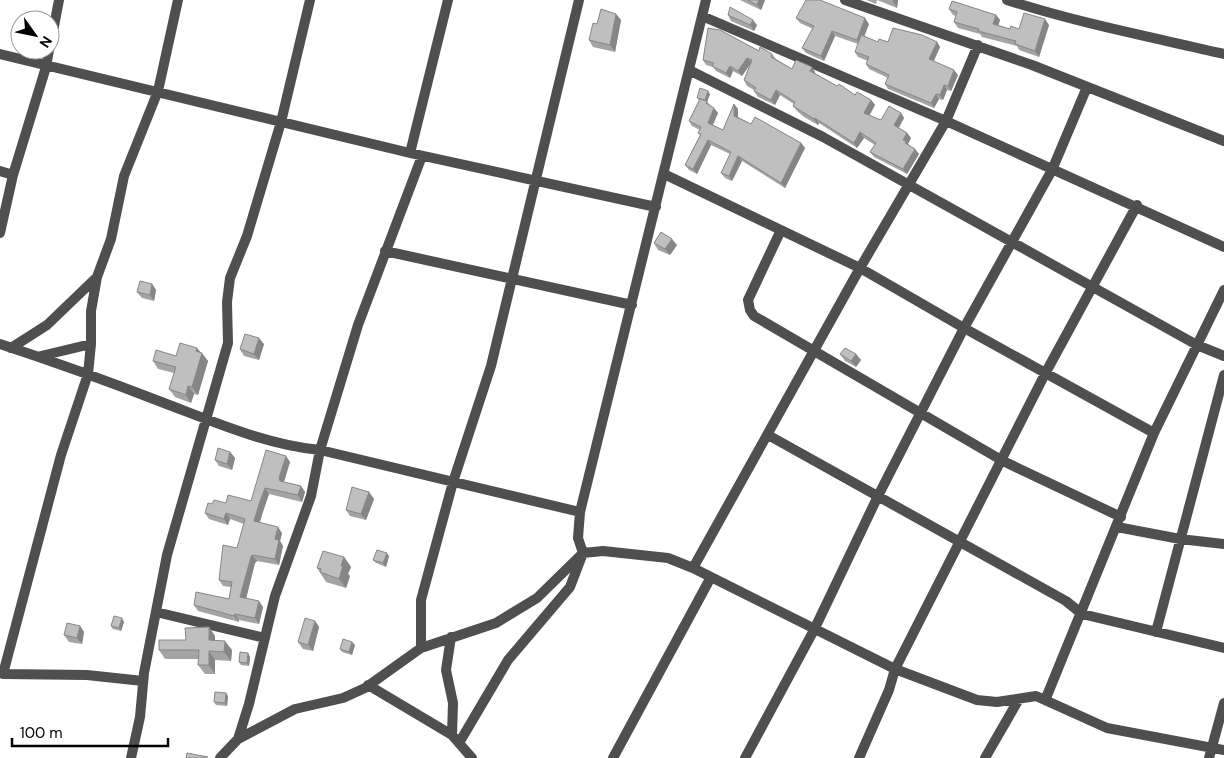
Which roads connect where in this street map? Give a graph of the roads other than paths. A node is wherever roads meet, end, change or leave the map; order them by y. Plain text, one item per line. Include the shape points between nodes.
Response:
1 (178, 0) edge
2 (310, 0) edge
3 (448, 0) edge
4 (579, 0) edge
5 (706, 0) edge
6 (845, 0) edge
7 (1006, 0) edge
8 (1026, 3) edge
9 (702, 16) junction
10 (978, 45) junction
11 (0, 54) edge
12 (1224, 54) edge
13 (47, 60) edge
14 (46, 67) junction
15 (689, 70) junction
16 (1087, 87) junction
17 (158, 92) junction
18 (946, 121) junction
19 (281, 122) junction
20 (1224, 141) edge
21 (410, 153) junction
22 (422, 156) junction
23 (1052, 170) junction
24 (0, 171) edge
25 (664, 174) junction
26 (13, 175) junction
27 (537, 181) junction
28 (908, 185) junction
29 (1137, 206) junction
30 (656, 208) junction
31 (781, 230) junction
32 (0, 233) edge
33 (1013, 243) junction
34 (1224, 246) edge
35 (385, 251) junction
36 (860, 268) junction
37 (97, 277) junction
38 (513, 277) junction
39 (1095, 286) junction
40 (1224, 290) edge
41 (632, 305) junction
42 (964, 328) junction
43 (0, 344) edge
44 (91, 344) junction
45 (1197, 345) junction
46 (10, 348) junction
47 (814, 352) junction
48 (1224, 356) edge
49 (39, 357) junction
50 (1046, 372) junction
51 (88, 374) junction
52 (1224, 375) edge
53 (921, 412) junction
54 (207, 419) junction
55 (1154, 433) junction
56 (768, 434) junction
57 (320, 450) junction
58 (1003, 461) junction
59 (453, 482) junction
60 (878, 496) junction
61 (580, 512) junction
62 (1119, 522) junction
63 (1180, 539) junction
64 (959, 542) junction
65 (1224, 544) edge
66 (583, 553) junction
67 (693, 568) junction
68 (711, 577) junction
69 (156, 612) junction
70 (1082, 614) junction
71 (814, 630) junction
72 (1156, 632) junction
73 (451, 637) junction
74 (265, 638) junction
75 (421, 648) junction
76 (1224, 648) edge
77 (895, 669) junction
78 (1, 674) edge
79 (143, 681) junction
80 (368, 685) junction
81 (1046, 698) junction
82 (1019, 699) junction
83 (1224, 703) edge
84 (238, 739) junction
85 (456, 739) junction
86 (1224, 750) edge
87 (1211, 753) edge
88 (131, 758) edge
89 (220, 758) edge
90 (472, 758) edge
91 (613, 758) edge
92 (746, 758) edge
93 (859, 758) edge
94 (985, 758) edge

1 - 17 street
2 - 19 street
3 - 21 street
4 - 27 street
5 - 9 street
6 - 10 street
7 - 8 street
8 - 12 street via 1142,37
9 - 15 street
9 - 18 street
10 - 16 street
10 - 18 street
11 - 14 street
13 - 14 street
14 - 17 street
14 - 26 street
15 - 25 street
15 - 28 street via 823,137
16 - 20 street
16 - 23 street
17 - 19 street
17 - 37 street via 124,176 112,239
18 - 23 street
18 - 28 street
19 - 21 street
19 - 54 street via 247,236 230,278 228,344
21 - 22 street
22 - 27 street
22 - 35 street
23 - 29 street
23 - 33 street
24 - 26 street
25 - 30 street
25 - 31 street
26 - 32 street
27 - 30 street
27 - 38 street
28 - 33 street
28 - 36 street
29 - 34 street
29 - 39 street
30 - 41 street
31 - 36 street
31 - 47 street via 748,300 750,310 754,316
33 - 39 street
33 - 42 street
35 - 38 street
35 - 57 street via 358,325
36 - 42 street
36 - 47 street
37 - 44 street via 91,311
37 - 46 street via 47,325
38 - 41 street
38 - 59 street via 491,366
39 - 45 street
39 - 50 street
40 - 45 street
41 - 61 street
42 - 50 street
42 - 53 street
43 - 46 street
44 - 49 street
44 - 51 street
45 - 48 street
45 - 55 street
46 - 49 street
47 - 53 street
47 - 56 street
49 - 51 street
50 - 55 street
50 - 58 street
51 - 54 street
51 - 78 street via 61,455
52 - 63 street
53 - 58 street
53 - 60 street
54 - 57 street via 296,448
54 - 69 street via 167,555
55 - 62 street
56 - 60 street
56 - 67 street
57 - 59 street
57 - 74 street via 311,496 275,596
58 - 62 street
58 - 64 street
59 - 61 street
59 - 75 street via 421,600
60 - 64 street
60 - 71 street
61 - 66 street via 578,538
62 - 63 street
62 - 70 street
63 - 65 street
63 - 72 street
64 - 70 street via 1066,601
64 - 77 street
66 - 67 street via 603,551 668,558
66 - 73 street via 537,598 496,623
66 - 85 street via 570,587 508,660
67 - 68 street
68 - 71 street
68 - 91 street
69 - 74 street
69 - 79 street
70 - 72 street
70 - 81 street
71 - 77 street
71 - 92 street
72 - 76 street
73 - 75 street
73 - 85 street via 446,670
74 - 84 street
75 - 80 street
77 - 82 street via 977,700
77 - 93 street
78 - 79 street via 87,675
79 - 88 street via 140,717
80 - 84 street via 343,698 295,709
80 - 85 street
81 - 82 street
81 - 87 street via 1107,728
82 - 94 street
83 - 87 street
84 - 89 street
85 - 90 street
86 - 87 street

